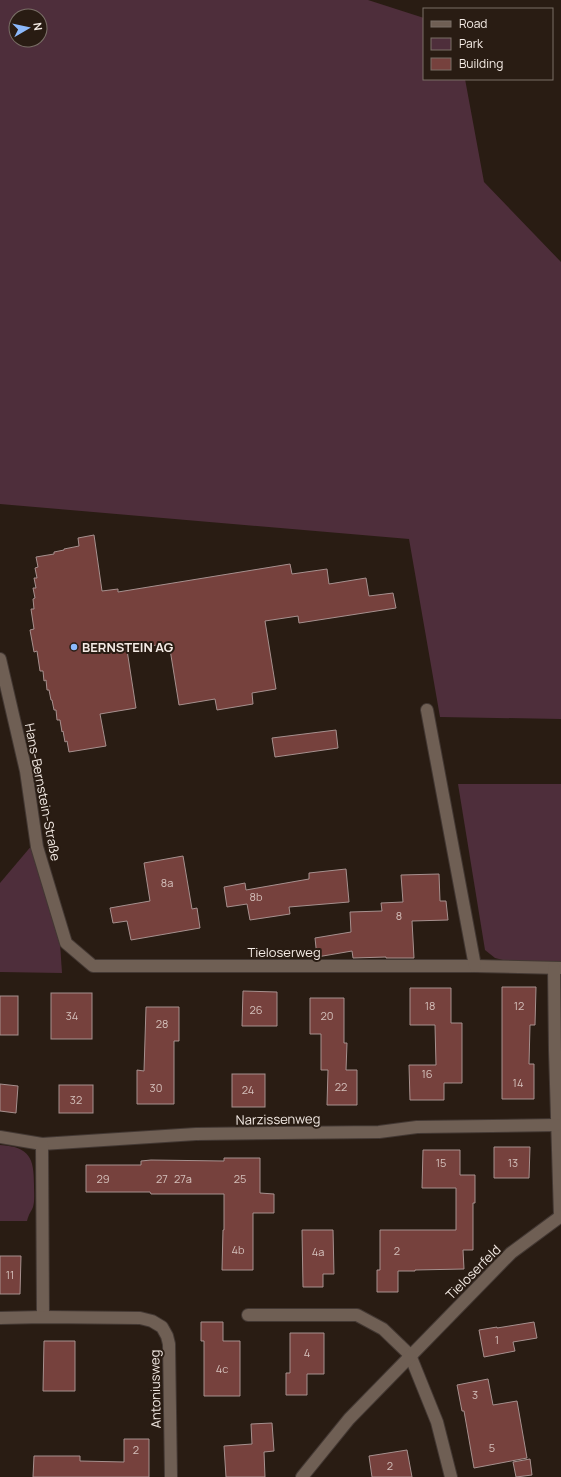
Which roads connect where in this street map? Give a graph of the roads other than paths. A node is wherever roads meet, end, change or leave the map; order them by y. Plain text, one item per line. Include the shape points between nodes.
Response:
1 (0, 658) edge
2 (427, 710) dead end
3 (93, 966) joint
4 (475, 966) junction
5 (558, 968) edge
6 (557, 1125) junction
7 (0, 1137) edge
8 (42, 1144) junction
9 (561, 1216) edge
10 (248, 1315) dead end
11 (43, 1316) junction
12 (0, 1318) edge
13 (410, 1355) junction
14 (171, 1477) edge
15 (302, 1477) edge
16 (452, 1477) edge

1 - 3 street, Hans-Bernstein-Straße via 26,771 39,854 66,943
2 - 4 street
3 - 4 street, Tieloserweg
4 - 5 street, Tieloserweg
5 - 6 street via 555,1056
6 - 8 street, Narzissenweg via 417,1127 379,1132 196,1134
6 - 9 street
7 - 8 street, Narzissenweg
8 - 11 street
9 - 13 street, Tieloserfeld via 511,1253
10 - 13 street via 357,1315 383,1329
11 - 12 street, Antoniusweg
11 - 14 street, Antoniusweg via 140,1318 162,1327 169,1344
13 - 15 street, Tieloserfeld via 349,1419
13 - 16 street via 437,1422

